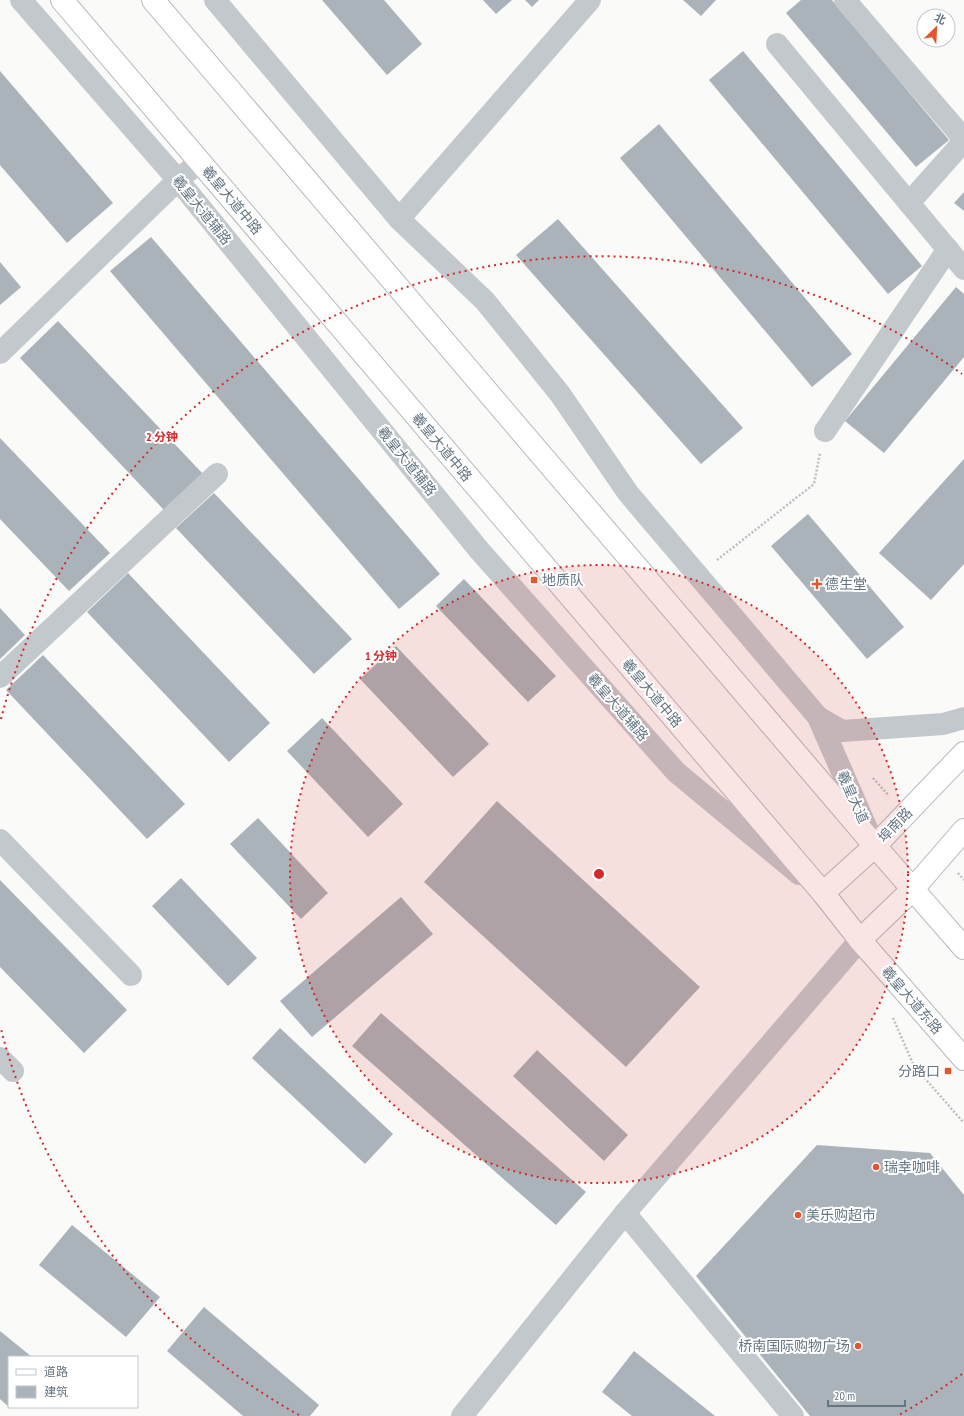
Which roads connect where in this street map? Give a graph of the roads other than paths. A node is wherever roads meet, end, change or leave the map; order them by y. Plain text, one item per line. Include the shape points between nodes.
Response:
1 (21, 0) edge
2 (62, 0) edge
3 (153, 0) edge
4 (215, 0) edge
5 (590, 0) edge
6 (845, 0) edge
7 (777, 44) dead end
8 (964, 140) edge
9 (199, 162) junction
10 (178, 180) junction
11 (909, 203) junction
12 (399, 219) junction
13 (948, 249) junction
14 (964, 269) edge
15 (0, 353) edge
16 (825, 431) road end
17 (217, 474) dead end
18 (0, 677) edge
19 (818, 717) junction
20 (964, 718) edge
21 (964, 753) edge
22 (964, 830) edge
23 (0, 840) edge
24 (875, 846) junction
25 (912, 890) junction
26 (822, 893) junction
27 (860, 940) junction
28 (964, 948) edge
29 (131, 975) dead end
30 (964, 1059) edge
31 (625, 1213) junction
32 (462, 1416) edge
33 (793, 1416) edge

1 - 10 street, 羲皇大道辅路
2 - 9 main road, 羲皇大道中路
3 - 24 main road
4 - 12 street
5 - 12 street
6 - 8 street
7 - 11 street
8 - 11 street
9 - 10 street
9 - 26 main road, 羲皇大道中路
10 - 15 street
10 - 26 street, 羲皇大道辅路 via 479,550 676,772
11 - 13 street
12 - 19 street via 485,301 560,394 628,493
13 - 14 street
13 - 16 street
17 - 18 street
19 - 20 street via 842,731 943,724
19 - 24 street, 羲皇大道
21 - 24 main road, 埠南路
22 - 25 main road
23 - 29 street
24 - 25 main road, 羲皇大道
24 - 26 main road, 埠南路
25 - 27 main road
25 - 28 main road
26 - 27 main road
27 - 30 main road, 羲皇大道东路
27 - 31 street
31 - 32 street
31 - 33 street

